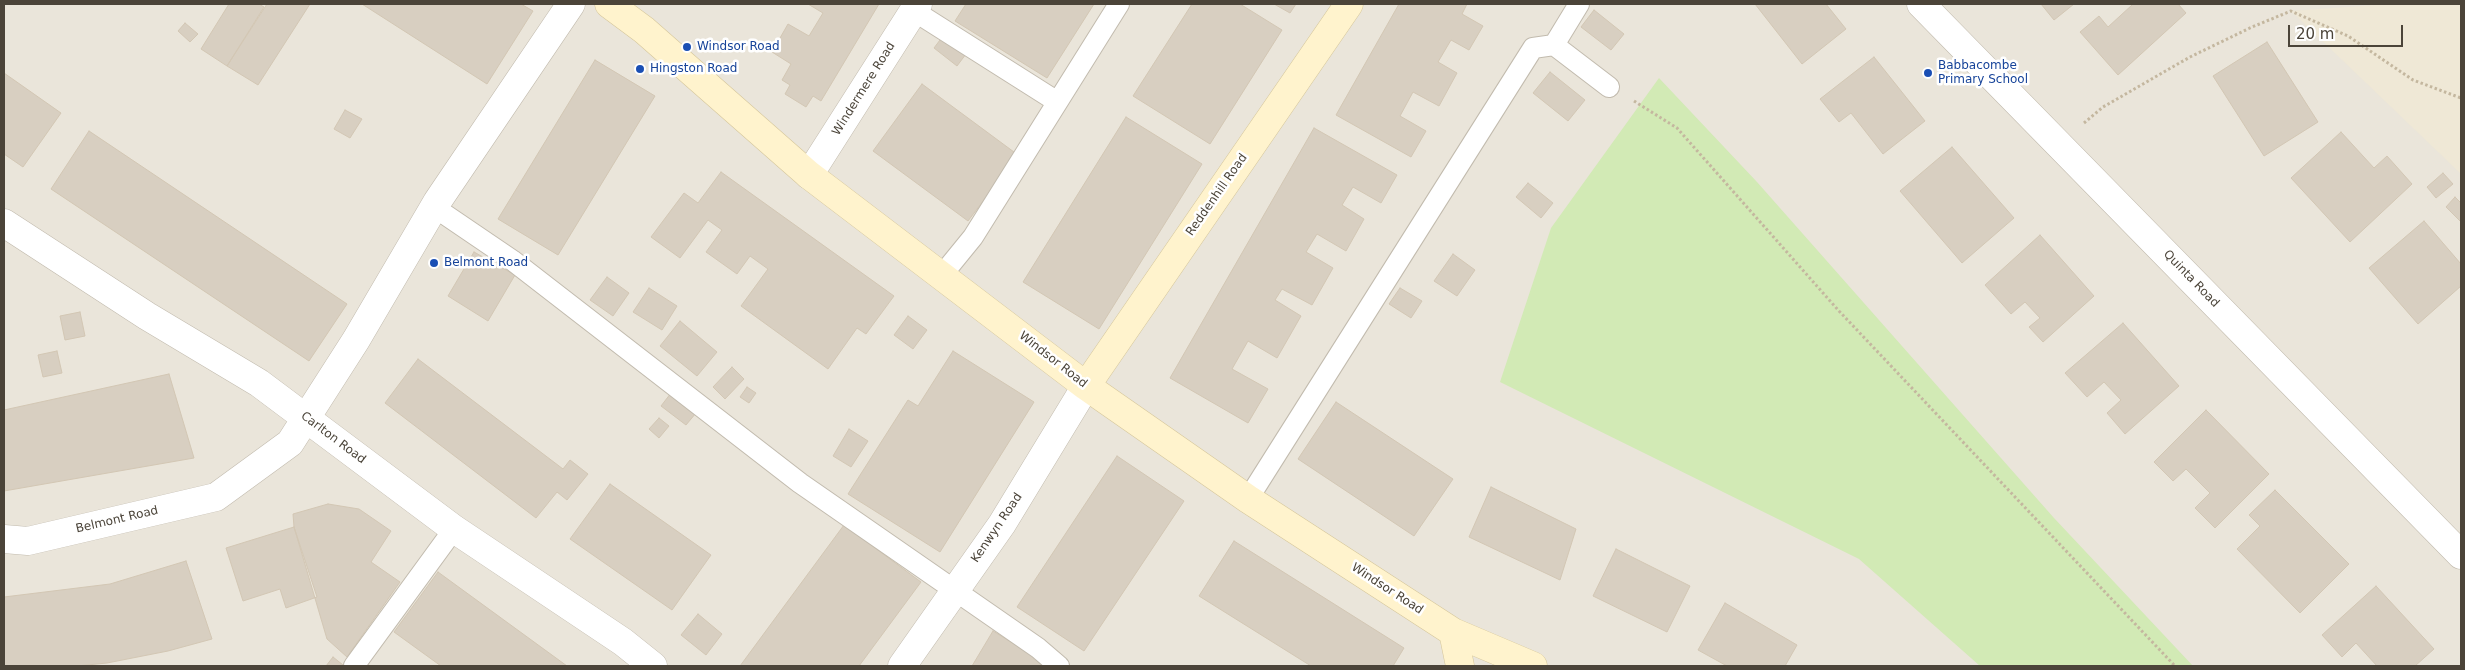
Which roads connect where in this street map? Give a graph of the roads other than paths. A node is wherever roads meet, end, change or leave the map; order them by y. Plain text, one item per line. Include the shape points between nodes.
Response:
1 (571, 4) edge
2 (608, 4) edge
3 (1119, 4) edge
4 (1349, 4) edge
5 (1579, 4) edge
6 (1921, 4) edge
7 (916, 7) edge
8 (1554, 45) junction
9 (1609, 87) road end
10 (1056, 101) junction
11 (809, 175) junction
12 (434, 207) junction
13 (4, 223) edge
14 (942, 276) junction
15 (1086, 386) junction
16 (306, 418) junction
17 (1248, 499) junction
18 (454, 529) junction
19 (4, 539) edge
20 (2461, 555) edge
21 (954, 591) junction
22 (1453, 632) junction
23 (354, 666) edge
24 (653, 666) edge
25 (902, 666) edge
26 (1059, 666) edge
27 (1460, 666) edge
28 (1533, 666) edge

1 - 12 street, Belmont Road
2 - 11 street, Windsor Road via 644,30
3 - 10 lane
4 - 15 street, Reddenhill Road
5 - 8 lane
6 - 20 street, Quinta Road
7 - 10 lane
7 - 11 street, Windermere Road
8 - 9 lane
8 - 17 lane via 1533,48
10 - 14 lane via 973,236
11 - 14 street, Windsor Road
12 - 16 street, Belmont Road
12 - 21 lane via 512,260 800,483
13 - 16 street, Carlton Road via 147,316 259,383
14 - 15 street, Windsor Road
15 - 17 street, Windsor Road
15 - 21 street, Kenwyn Road via 1002,524
16 - 18 street, Carlton Road
16 - 19 street, Belmont Road via 290,443 216,497 28,541
17 - 22 street, Windsor Road
18 - 23 lane
18 - 24 street, Carlton Road via 623,642
21 - 25 street, Kenwyn Road
21 - 26 lane
22 - 27 street
22 - 28 street, Windsor Road

